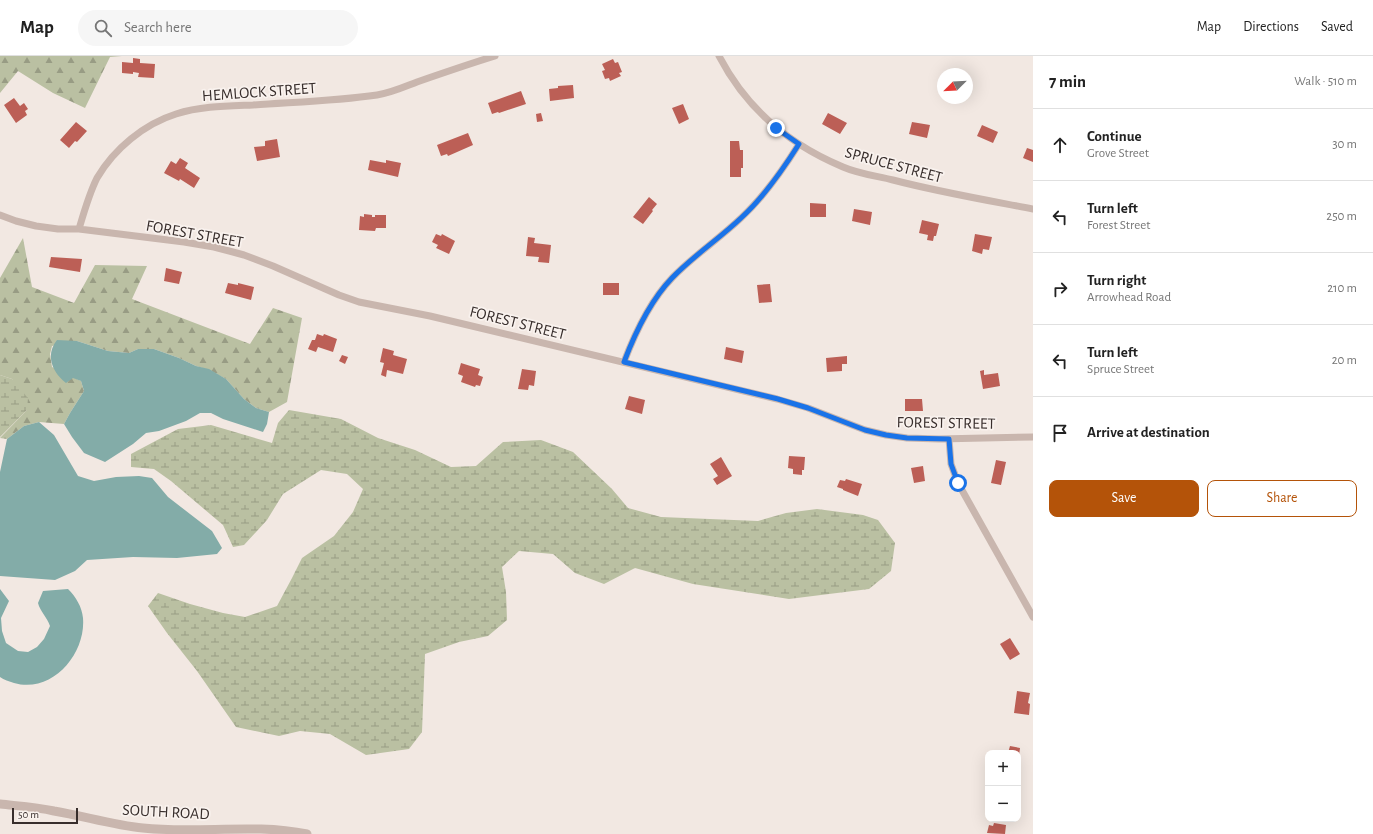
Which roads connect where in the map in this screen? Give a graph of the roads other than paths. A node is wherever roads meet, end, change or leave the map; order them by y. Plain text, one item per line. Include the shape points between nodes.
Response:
1 (495, 56) edge
2 (719, 56) edge
3 (799, 144) junction
4 (1033, 209) edge
5 (0, 216) edge
6 (78, 229) junction
7 (624, 362) junction
8 (1033, 437) edge
9 (949, 439) junction
10 (1033, 617) edge
11 (0, 804) edge
12 (307, 834) edge

1 - 6 street, HEMLOCK STREET via 379,95 216,107 175,115 138,134 109,162 98,178
2 - 3 street, SPRUCE STREET via 748,100 776,128
3 - 4 street, SPRUCE STREET via 844,167 866,174
3 - 7 street via 775,180 742,218 667,284 647,313
5 - 6 street, FOREST STREET via 36,226
6 - 7 street, FOREST STREET via 214,247 244,255 339,296 359,302 430,316
7 - 9 street, FOREST STREET via 778,399 886,435
8 - 9 street, FOREST STREET
9 - 10 street via 951,464 958,483
11 - 12 street, SOUTH ROAD via 53,810 144,828 257,828

